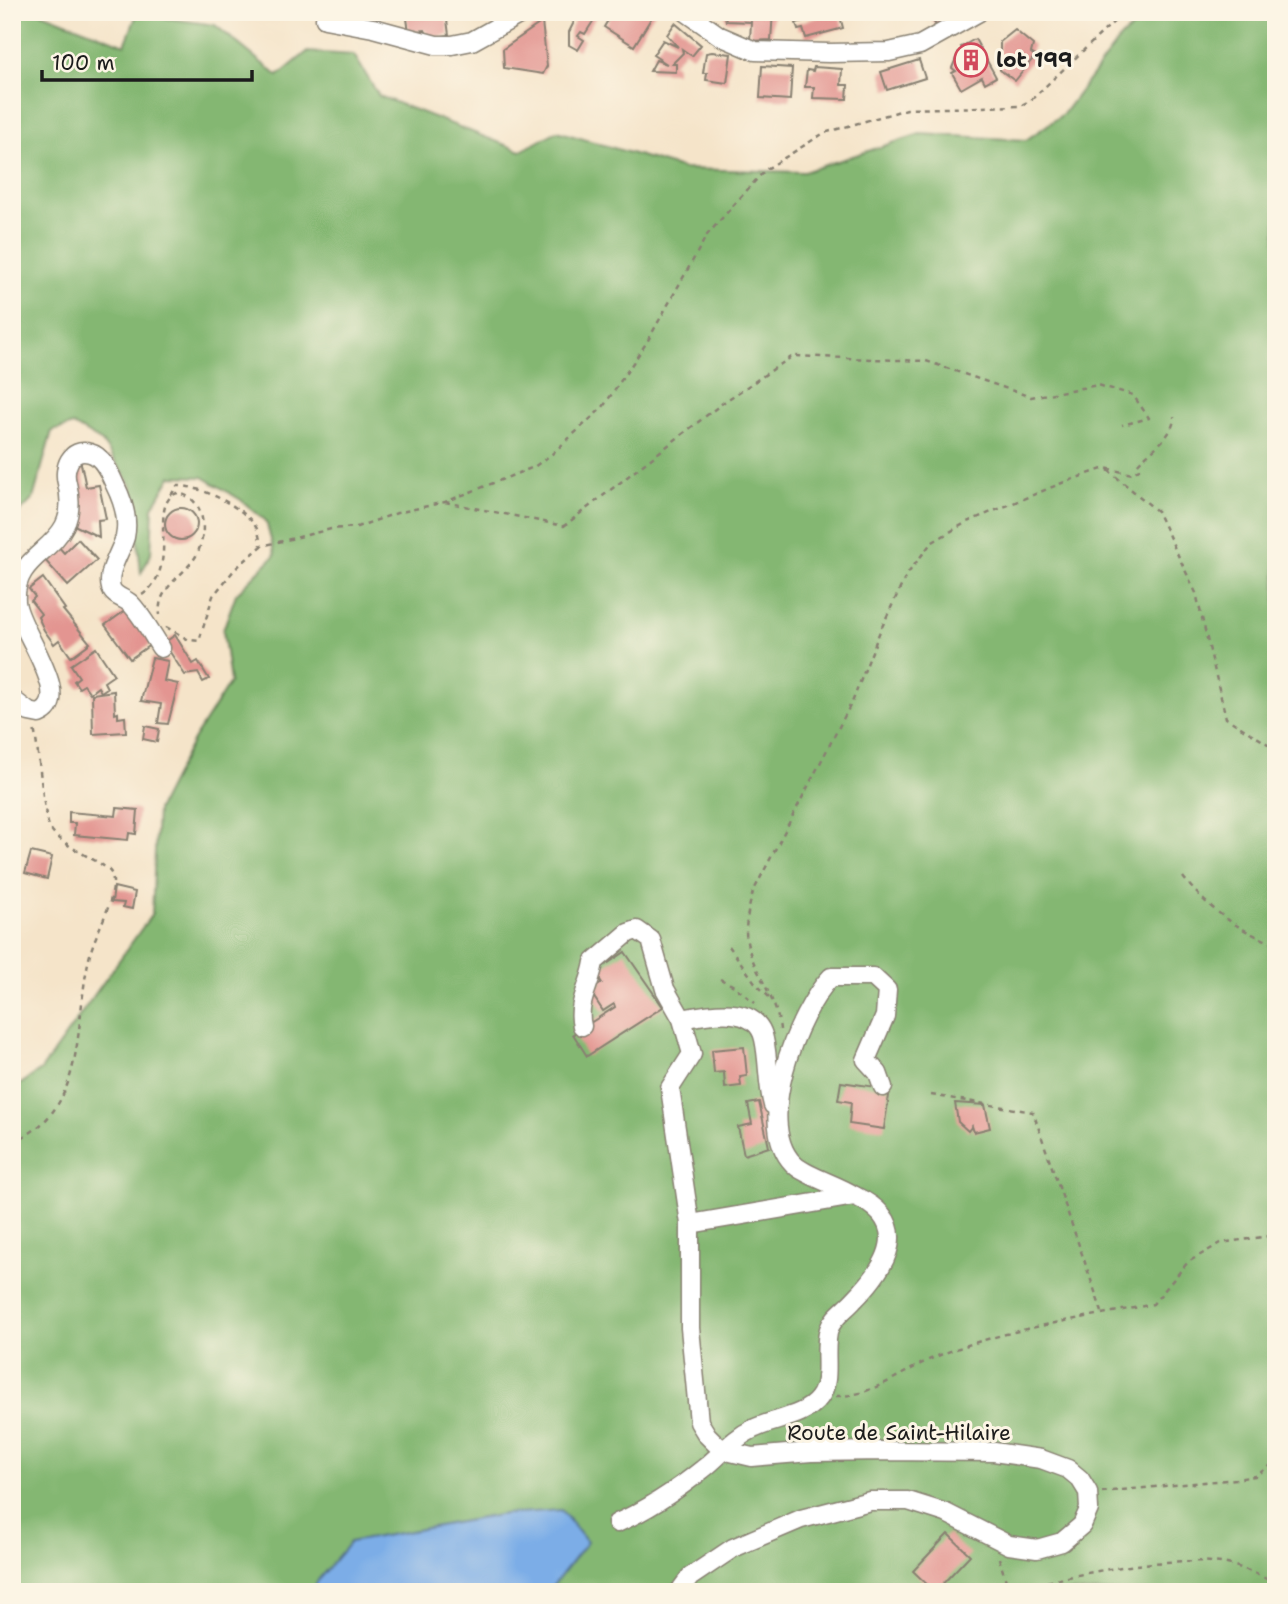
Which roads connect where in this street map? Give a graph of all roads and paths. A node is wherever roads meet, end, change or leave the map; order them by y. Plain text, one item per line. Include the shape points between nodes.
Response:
1 (524, 12) edge
2 (686, 12) edge
3 (979, 12) edge
4 (1124, 12) edge
5 (325, 19) dead end
6 (1174, 417) dead end
7 (1122, 425) dead end
8 (1105, 468) junction
9 (171, 495) junction
10 (444, 502) junction
11 (262, 546) junction
12 (128, 602) junction
13 (160, 615) dead end
14 (166, 627) dead end
15 (161, 648) dead end
16 (12, 699) edge
17 (29, 712) junction
18 (1276, 749) edge
19 (1183, 877) dead end
20 (1276, 944) edge
21 (729, 946) dead end
22 (774, 1001) junction
23 (682, 1019) junction
24 (582, 1027) dead end
25 (781, 1041) dead end
26 (883, 1087) dead end
27 (931, 1095) dead end
28 (780, 1132) junction
29 (12, 1142) edge
30 (855, 1196) junction
31 (690, 1224) junction
32 (1276, 1235) edge
33 (1102, 1312) junction
34 (821, 1396) junction
35 (727, 1452) junction
36 (1276, 1462) edge
37 (1088, 1492) junction
38 (617, 1523) dead end
39 (993, 1538) junction
40 (1276, 1584) edge
41 (679, 1592) edge
42 (1009, 1592) edge

1 - 5 street via 472,41 452,46
2 - 3 street via 720,36 755,51 829,53 889,52 920,45
4 - 10 path via 1020,106 907,109 824,133 765,170 707,235 647,342 603,407 534,467
6 - 8 path via 1165,439 1137,465 1139,469 1132,474
7 - 10 path via 1149,418 1133,395 1098,385 1031,397 926,361 793,356 724,402 564,526
8 - 18 path via 1157,511 1196,593 1226,718
8 - 22 path via 943,534 906,576 853,700 753,892 747,942
9 - 11 path via 177,486 187,485 216,495 256,527
9 - 12 path via 162,513 162,568 148,590
9 - 13 path via 184,494 198,506 202,536 196,556 162,596
10 - 11 path via 357,527
11 - 14 path via 234,569 213,596 199,641
12 - 15 street
12 - 17 street via 111,588 111,574 125,535 125,510 103,462 91,453 72,456 65,474 71,505 66,526 23,570 17,586 20,617 52,685 54,699 46,711
16 - 17 street
17 - 29 path via 47,824 56,838 99,862 113,878 90,951 71,1078 58,1105 42,1123
19 - 20 path via 1200,898 1256,937
21 - 22 path via 756,985
22 - 25 path
23 - 24 street via 665,989 651,940 637,930 594,962 581,1003
23 - 28 street via 728,1013 756,1025 764,1036 770,1094
23 - 31 street via 692,1054 670,1088
26 - 28 street via 866,1060 885,1016 887,990 873,977 831,977 821,988 786,1061 778,1107
27 - 33 path via 1033,1112
28 - 30 street via 785,1151 797,1167
30 - 31 street
30 - 34 street via 875,1205 884,1216 890,1232 888,1251 868,1286 829,1329
31 - 35 street via 690,1328 699,1422
32 - 33 path via 1222,1243 1188,1262 1153,1304
33 - 34 path via 940,1355 862,1393
34 - 35 street via 809,1408 751,1429
35 - 37 street, Route de Saint-Hilaire via 752,1457 811,1452 995,1452 1061,1466 1080,1479
35 - 38 street via 637,1515
36 - 37 path via 1255,1476
37 - 39 street via 1089,1509 1082,1525 1062,1542 1037,1549
39 - 41 street via 946,1513 908,1501 870,1501 801,1518 733,1548 690,1577
39 - 42 path
40 - 42 path via 1221,1563 1184,1562 1108,1570

